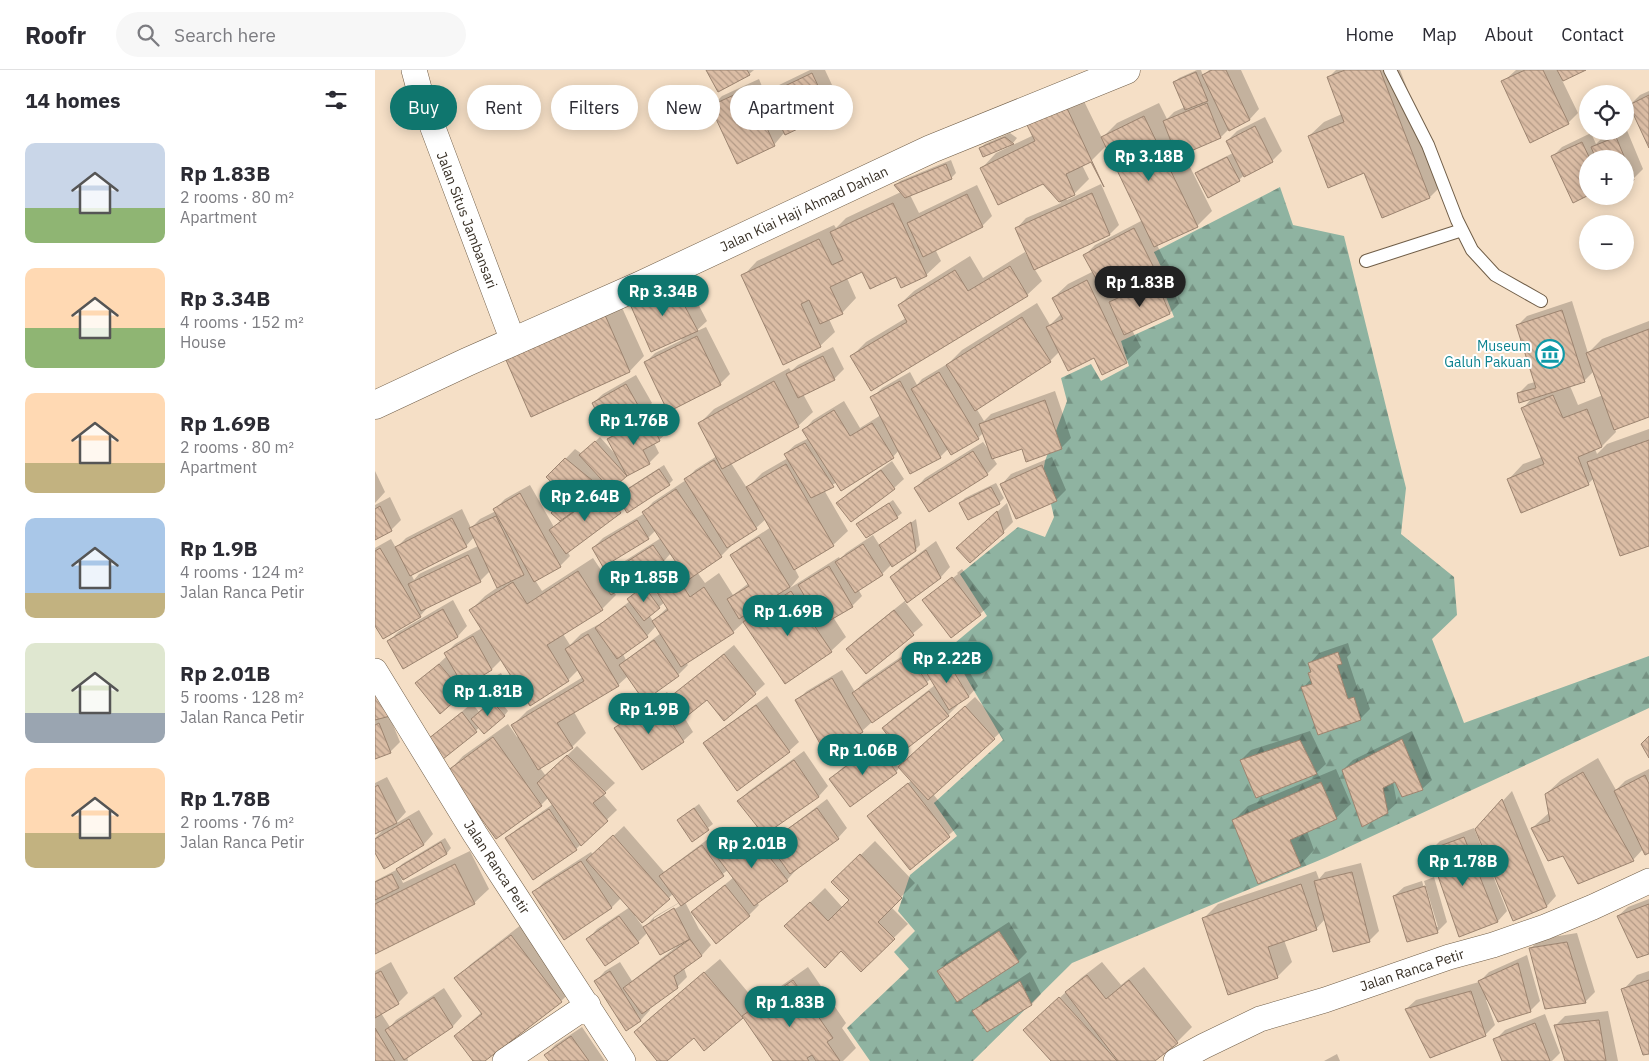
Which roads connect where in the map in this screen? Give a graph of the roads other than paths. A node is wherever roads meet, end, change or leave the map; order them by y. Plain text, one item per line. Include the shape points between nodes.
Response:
1 (414, 70) edge
2 (1126, 70) edge
3 (1390, 70) edge
4 (1462, 230) junction
5 (1366, 261) dead end
6 (1541, 301) dead end
7 (513, 341) junction
8 (375, 405) edge
9 (375, 671) edge
10 (1649, 881) edge
11 (588, 1005) junction
12 (505, 1061) edge
13 (623, 1061) edge
14 (1176, 1061) edge

1 - 7 street, Jalan Situs Jambansari
2 - 7 main road, Jalan Kiai Haji Ahmad Dahlan via 931,148 641,285
3 - 4 lane via 1428,145
4 - 5 lane
4 - 6 lane via 1472,250 1495,275
7 - 8 main road, Jalan Kiai Haji Ahmad Dahlan
9 - 11 street, Jalan Ranca Petir via 475,834
10 - 14 street, Jalan Ranca Petir via 1545,927 1260,1019
11 - 12 street
11 - 13 street, Jalan Ranca Petir

